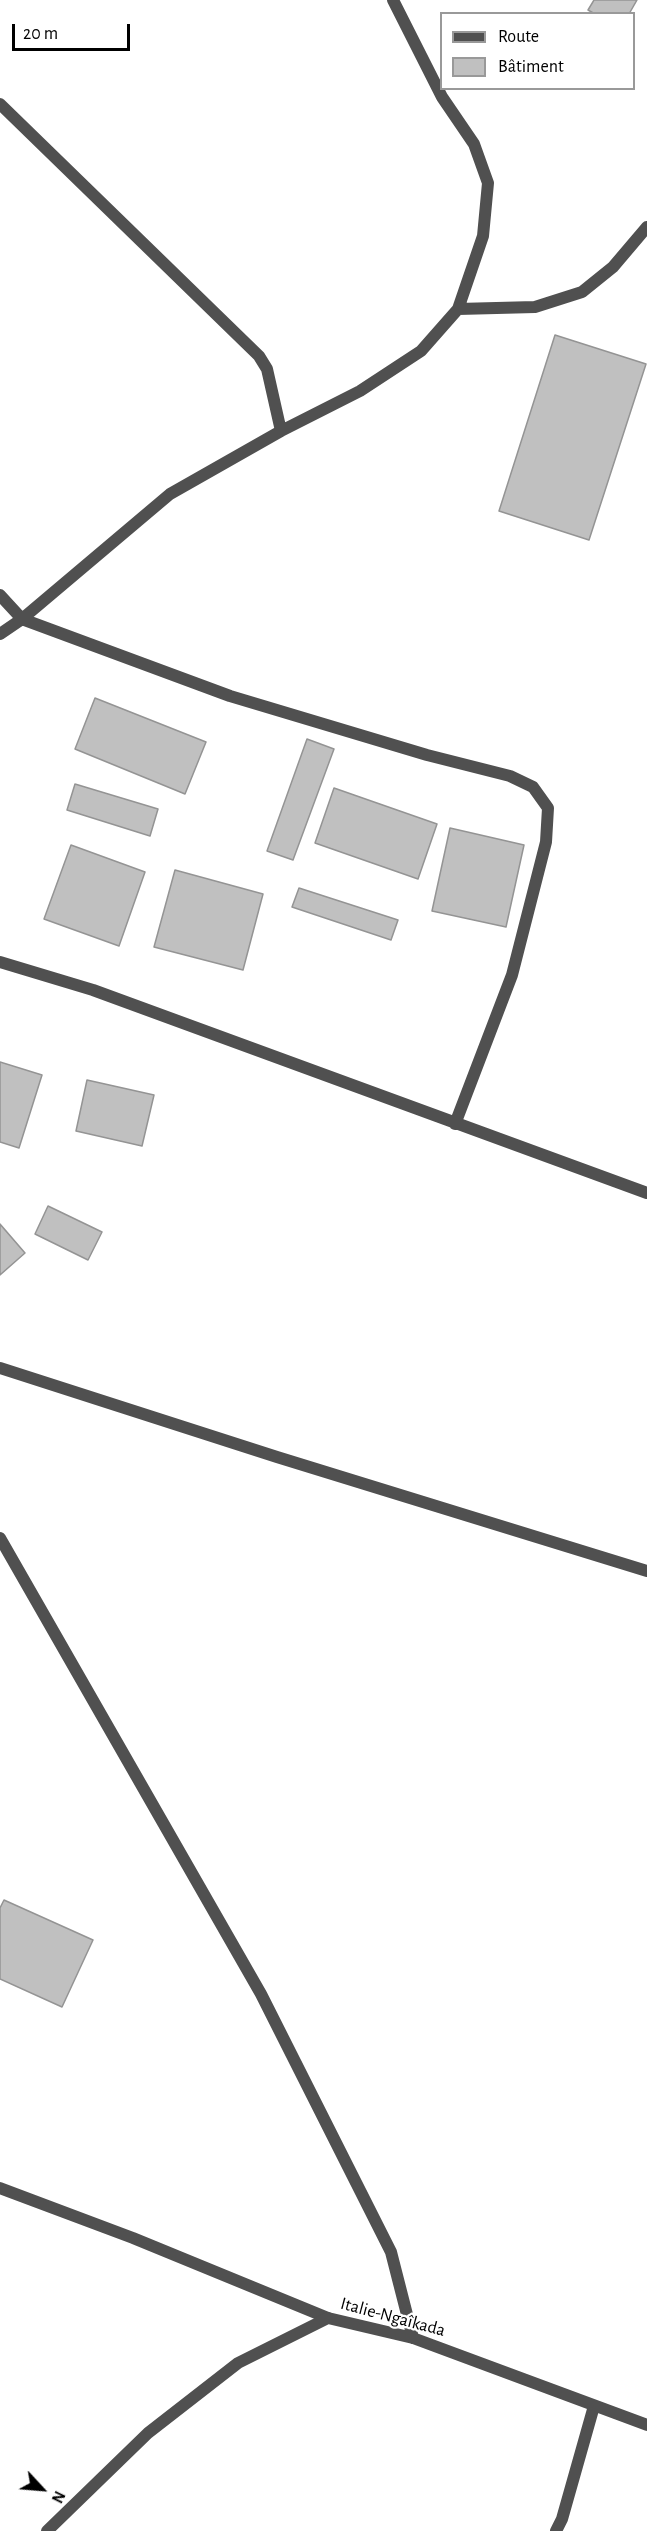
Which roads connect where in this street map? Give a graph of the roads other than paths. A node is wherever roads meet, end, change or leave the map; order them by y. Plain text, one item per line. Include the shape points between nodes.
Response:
1 (393, 0) edge
2 (0, 104) edge
3 (647, 227) edge
4 (458, 309) junction
5 (281, 431) junction
6 (0, 595) edge
7 (22, 619) junction
8 (0, 634) edge
9 (0, 962) edge
10 (455, 1124) junction
11 (647, 1192) edge
12 (0, 1368) edge
13 (0, 1538) edge
14 (647, 1570) edge
15 (0, 2188) edge
16 (328, 2318) junction
17 (413, 2338) junction
18 (594, 2406) junction
19 (647, 2425) edge
20 (48, 2531) edge
21 (556, 2531) edge

1 - 4 street via 442,97 474,144 488,183 483,236
2 - 5 street via 259,356 267,369
3 - 4 street via 613,267 582,291 535,307
4 - 5 street via 421,351 360,391
5 - 7 street via 170,494
6 - 7 street
7 - 8 street
7 - 10 street via 230,696 510,776 533,787 548,808 546,842 512,975
9 - 10 street via 93,990
10 - 11 street
12 - 14 street via 277,1458
13 - 17 street via 261,1994 392,2252
15 - 16 street
16 - 17 street, Italie-Ngaîkada
16 - 20 street, Italie-Ngaîkada via 238,2363 148,2433
17 - 18 street, Italie-Ngaîkada
18 - 19 street, Italie-Ngaîkada
18 - 21 street

